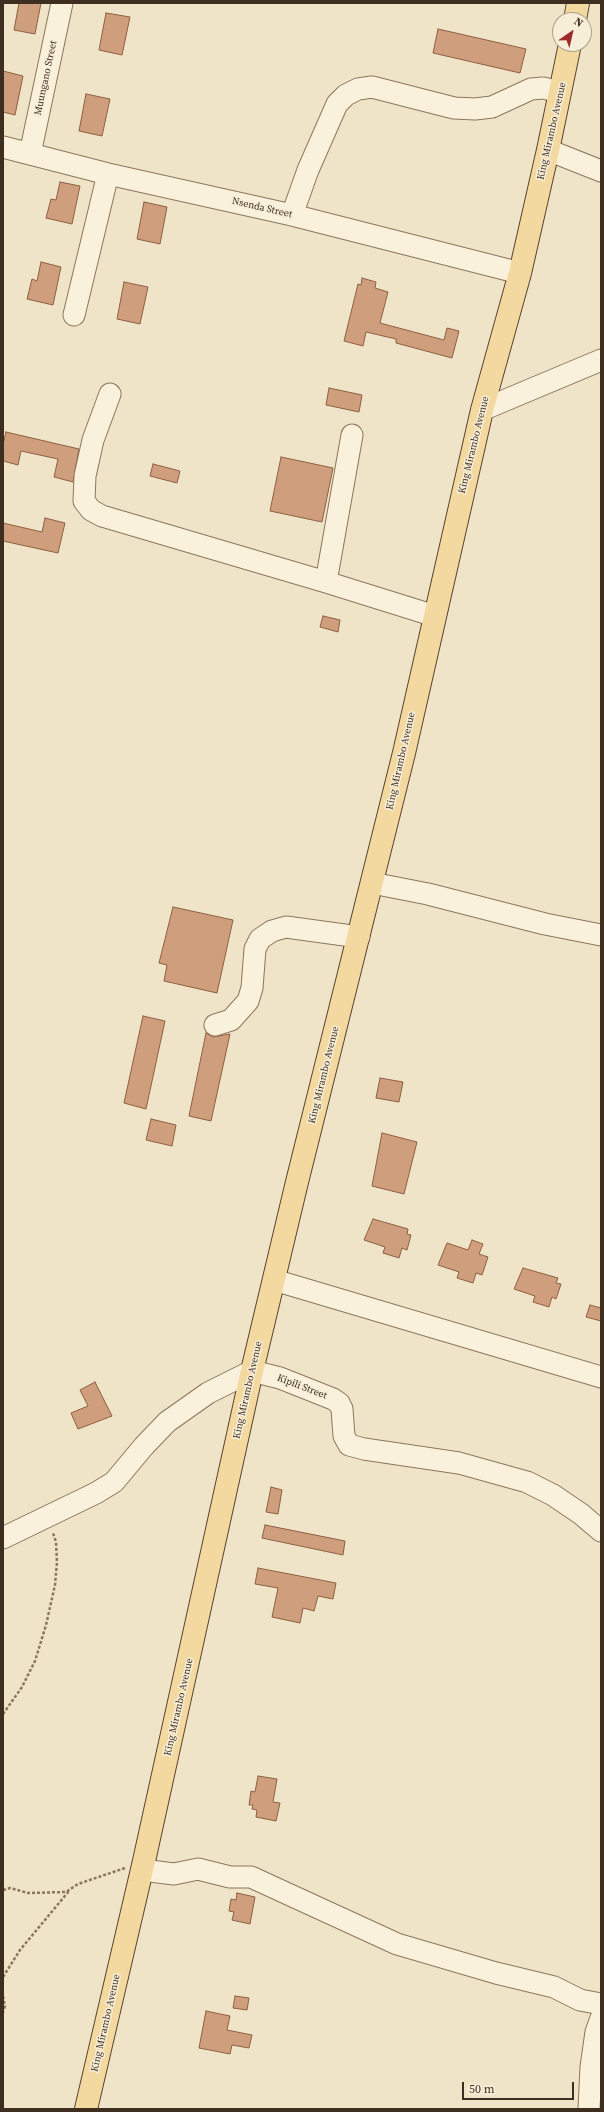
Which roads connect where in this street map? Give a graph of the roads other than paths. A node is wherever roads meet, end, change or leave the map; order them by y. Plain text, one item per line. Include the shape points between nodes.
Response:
1 (62, 3) edge
2 (568, 52) edge
3 (560, 92) junction
4 (3, 147) edge
5 (548, 150) junction
6 (30, 154) junction
7 (601, 170) edge
8 (108, 174) junction
9 (292, 215) junction
10 (520, 273) junction
11 (74, 315) dead end
12 (601, 360) edge
13 (110, 394) dead end
14 (482, 410) junction
15 (352, 435) dead end
16 (326, 582) junction
17 (435, 616) junction
18 (372, 883) junction
19 (601, 935) edge
20 (359, 937) junction
21 (215, 1025) dead end
22 (274, 1280) junction
23 (252, 1372) junction
24 (601, 1377) edge
25 (601, 1531) edge
26 (3, 1538) edge
27 (143, 1866) junction
28 (601, 2004) edge
29 (601, 2018) edge
30 (86, 2109) edge
31 (589, 2109) edge

1 - 6 street, Muungano Street
2 - 3 main road, King Mirambo Avenue
3 - 5 main road, King Mirambo Avenue
3 - 9 street via 543,88 531,89 492,107 475,109 454,108 372,88 358,89 346,95 337,104 308,170
4 - 6 street, Nsenda Street
5 - 7 street
5 - 10 main road, King Mirambo Avenue
6 - 8 street, Nsenda Street
8 - 9 street, Nsenda Street
8 - 11 street
9 - 10 street, Nsenda Street
10 - 14 main road, King Mirambo Avenue
12 - 14 street
13 - 16 street via 85,476 84,501 91,510 102,516
14 - 17 main road, King Mirambo Avenue
15 - 16 street
16 - 17 street
17 - 18 main road, King Mirambo Avenue
18 - 19 street
18 - 20 main road, King Mirambo Avenue
20 - 21 street via 286,927 272,931 260,939 255,950 252,988 248,1001 231,1020
20 - 22 main road, King Mirambo Avenue
22 - 23 main road, King Mirambo Avenue
22 - 24 street
23 - 25 street, Kipili Street via 280,1378 339,1403 342,1409 344,1436 349,1445 459,1463 526,1482 553,1495
23 - 26 street via 208,1393 167,1422 114,1482
23 - 27 main road, King Mirambo Avenue
27 - 28 street via 169,1874 198,1869 230,1878 251,1877 397,1944 554,1987 580,2000
27 - 30 main road, King Mirambo Avenue
29 - 31 street via 596,2032 591,2067

